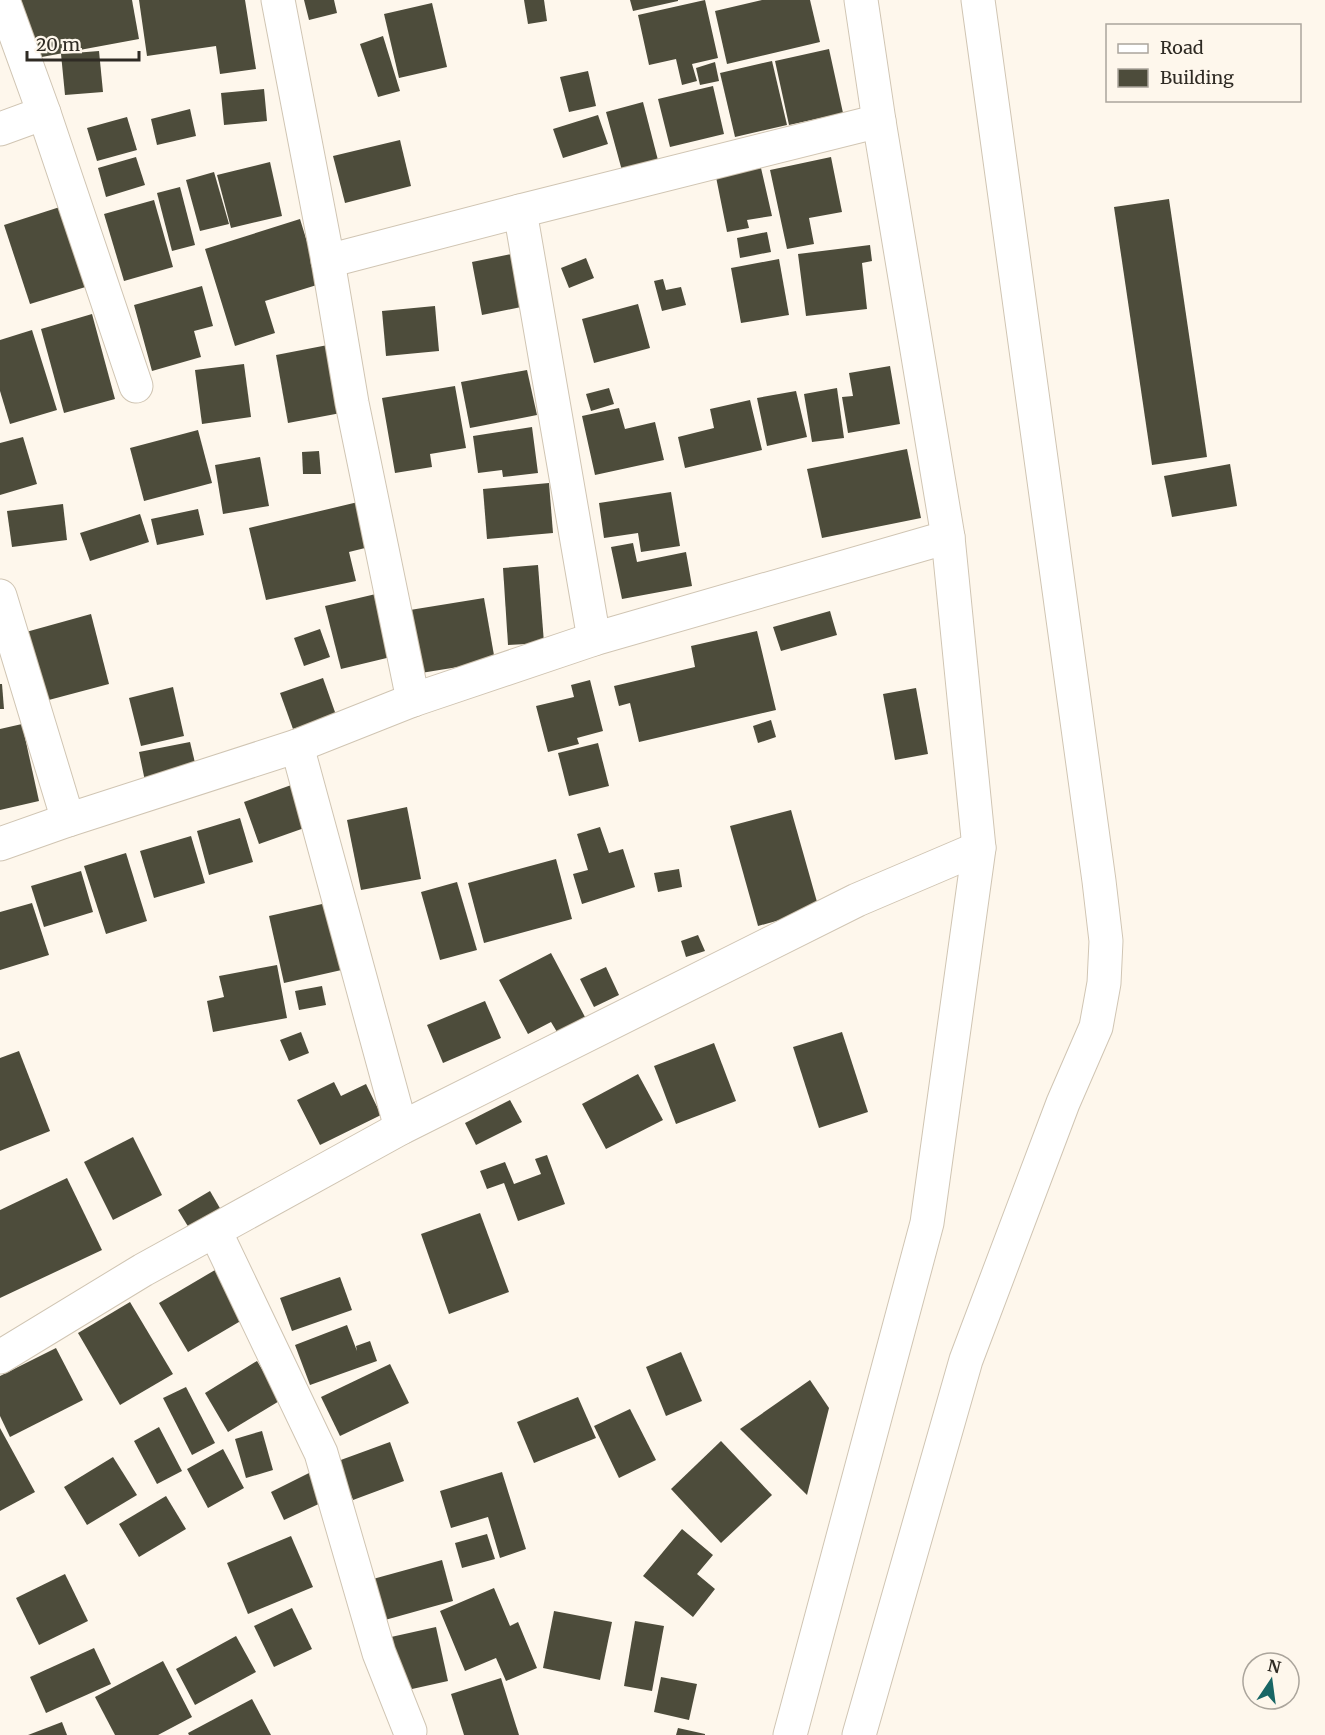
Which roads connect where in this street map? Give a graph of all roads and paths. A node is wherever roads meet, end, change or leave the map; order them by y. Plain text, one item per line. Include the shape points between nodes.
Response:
1 (3, 0) edge
2 (278, 0) edge
3 (861, 0) edge
4 (978, 0) edge
5 (44, 113) junction
6 (879, 122) junction
7 (0, 129) edge
8 (520, 211) junction
9 (328, 261) junction
10 (136, 386) dead end
11 (948, 537) junction
12 (0, 596) edge
13 (594, 639) junction
14 (413, 700) junction
15 (297, 746) junction
16 (68, 820) junction
17 (0, 844) edge
18 (979, 848) junction
19 (401, 1128) junction
20 (215, 1231) junction
21 (0, 1357) edge
22 (410, 1731) dead end
23 (790, 1735) edge
24 (859, 1735) edge

1 - 5 street
2 - 9 street
3 - 6 street
4 - 24 street via 1099,881 1106,941 1104,983 1096,1027 1063,1103 966,1360
5 - 7 street
5 - 10 street
6 - 8 street
6 - 11 street
8 - 9 street
8 - 13 street
9 - 14 street via 352,403
11 - 13 street
11 - 18 street
12 - 16 street
13 - 14 street
14 - 15 street
15 - 16 street
15 - 19 street
16 - 17 street
18 - 19 street via 856,900
18 - 23 street via 927,1223
19 - 20 street
20 - 21 street via 142,1270
20 - 22 street via 321,1453 379,1653

